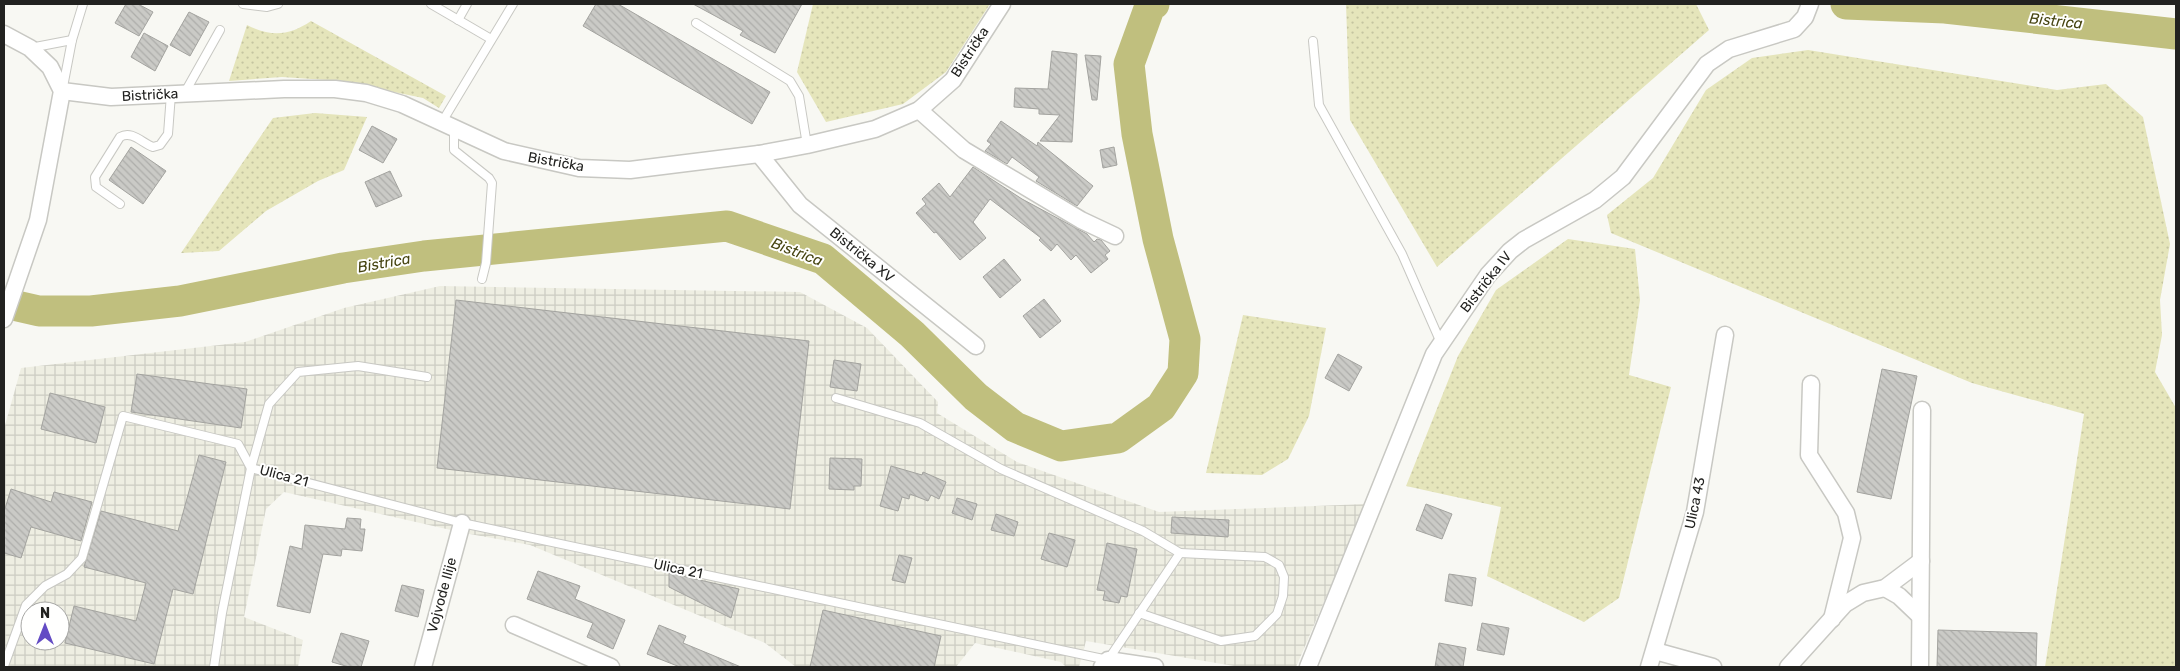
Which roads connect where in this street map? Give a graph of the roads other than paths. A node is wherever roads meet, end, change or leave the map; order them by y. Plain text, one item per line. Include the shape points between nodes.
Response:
1 (83, 4) edge
2 (243, 4) edge
3 (278, 4) edge
4 (431, 4) edge
5 (468, 4) edge
6 (513, 4) edge
7 (1002, 4) edge
8 (1808, 10) edge
9 (458, 20) junction
10 (696, 23) dead end
11 (220, 30) dead end
12 (4, 34) edge
13 (491, 39) junction
14 (72, 40) junction
15 (1313, 41) dead end
16 (30, 48) junction
17 (62, 91) junction
18 (178, 94) junction
19 (919, 110) junction
20 (448, 125) junction
21 (807, 145) junction
22 (759, 154) junction
23 (120, 204) dead end
24 (1115, 236) dead end
25 (482, 279) dead end
26 (4, 319) edge
27 (1725, 335) dead end
28 (1441, 343) junction
29 (976, 346) dead end
30 (427, 377) dead end
31 (1811, 384) dead end
32 (836, 398) dead end
33 (1922, 410) dead end
34 (251, 468) junction
35 (462, 523) junction
36 (1180, 553) junction
37 (1921, 561) junction
38 (1885, 588) junction
39 (1139, 614) junction
40 (1920, 616) junction
41 (1832, 619) junction
42 (514, 625) dead end
43 (1654, 651) junction
44 (1105, 664) edge
45 (4, 666) edge
46 (214, 667) edge
47 (423, 667) edge
48 (611, 667) edge
49 (1155, 667) edge
50 (1308, 667) edge
51 (1649, 667) edge
52 (1713, 667) edge
53 (1788, 667) edge
54 (1920, 667) edge

1 - 14 lane
2 - 3 lane via 267,7
4 - 9 lane
5 - 9 lane
6 - 13 lane
7 - 19 street, Bistrička via 953,80
8 - 28 street, Bistrička IV via 1794,29 1729,49 1707,64 1623,177 1595,200 1510,251 1488,275
9 - 13 lane
10 - 21 lane via 790,80 799,96
11 - 18 lane
12 - 16 street
13 - 20 lane
14 - 16 lane
14 - 17 lane
15 - 28 lane via 1319,105 1402,254
16 - 17 street via 50,67
17 - 18 street, Bistrička via 111,97
17 - 26 street via 38,220
18 - 20 street, Bistrička via 335,89 366,93 402,104
18 - 23 lane via 168,134 160,145 153,147 131,134 125,134 95,177 96,187
19 - 21 street, Bistrička via 875,130
19 - 24 street via 964,150 1081,220
20 - 22 street, Bistrička via 504,151 579,168 630,170
20 - 25 lane via 454,150 492,183
21 - 22 street, Bistrička
22 - 29 street, Bistrička XV via 800,205
27 - 43 street, Ulica 43 via 1695,512
28 - 50 street, Bistrička IV
30 - 34 lane via 358,366 298,372 269,404
31 - 41 street via 1809,455 1846,513 1852,538
32 - 36 lane via 920,423 1001,469 1143,531
33 - 37 street
34 - 35 lane, Ulica 21
34 - 45 lane via 238,444 123,416 82,558 26,605
34 - 46 lane
35 - 44 lane, Ulica 21
35 - 47 street, Vojvode Ilije
36 - 39 lane
36 - 39 lane via 1265,558 1279,564 1284,577 1283,596 1277,614 1255,636 1221,642
37 - 38 street
37 - 40 street
38 - 40 street via 1900,596
38 - 41 street via 1863,592 1845,604
39 - 44 lane
40 - 54 street
41 - 53 street
42 - 48 street
43 - 51 street, Ulica 43
43 - 52 street
44 - 49 street

